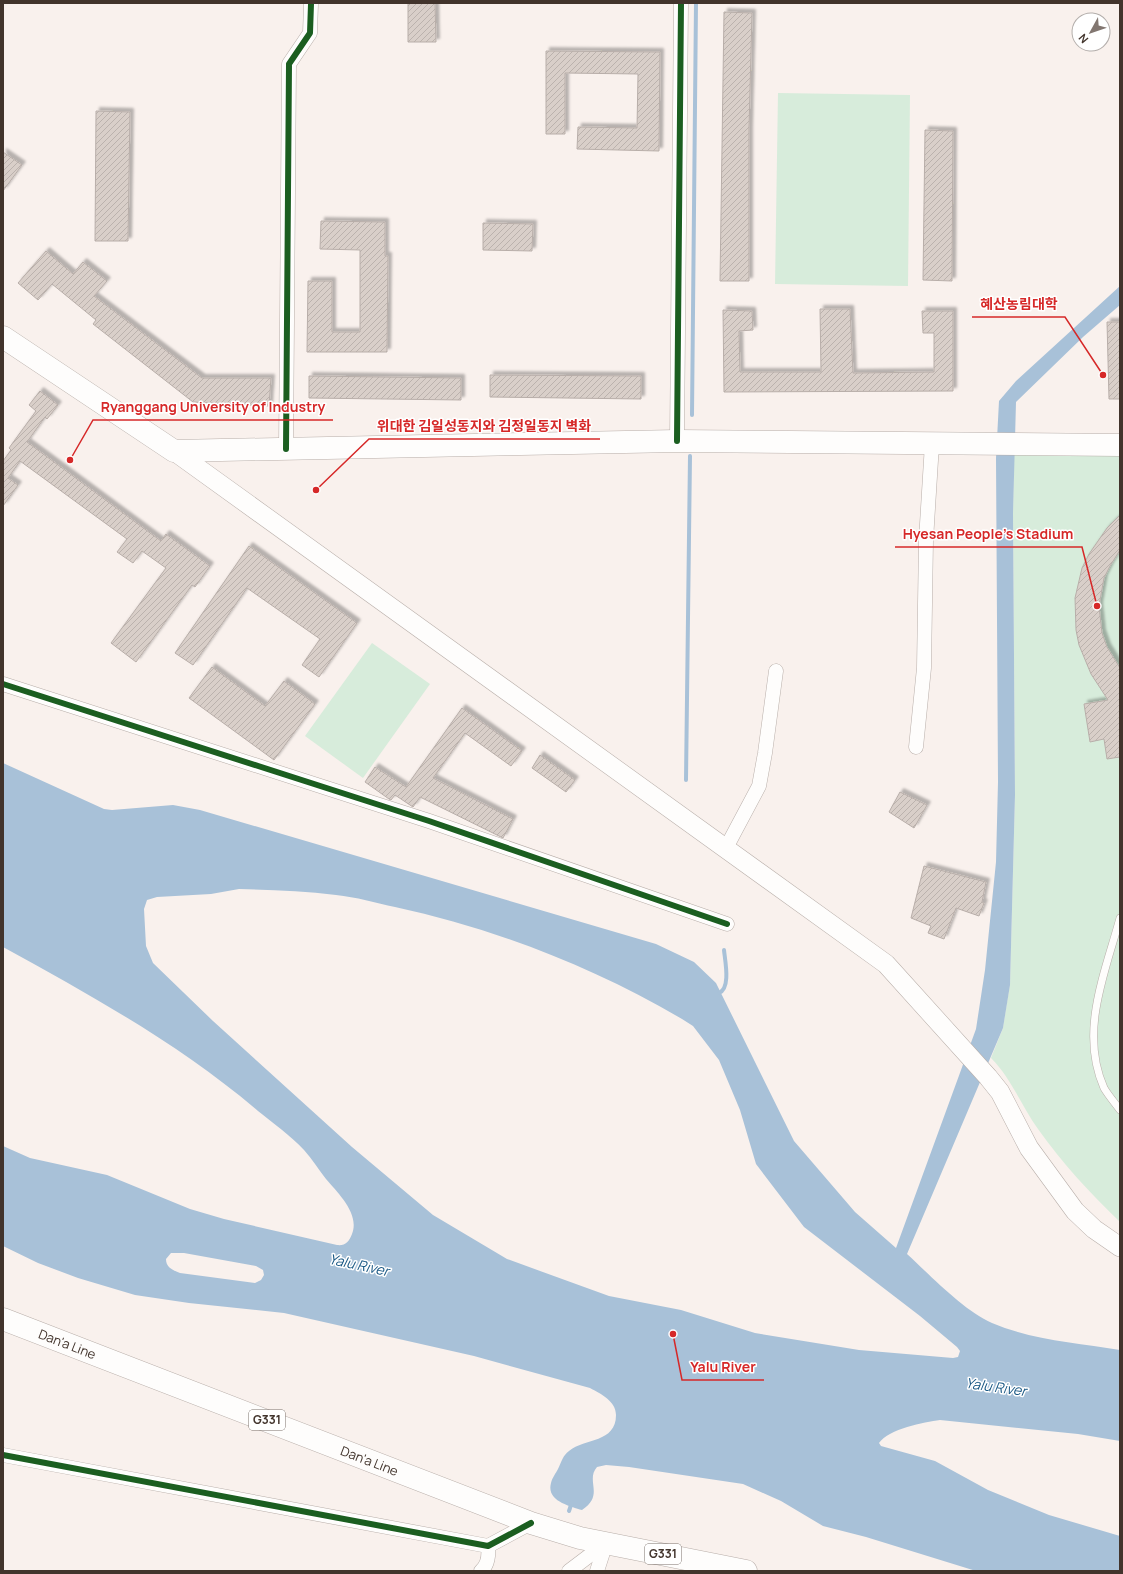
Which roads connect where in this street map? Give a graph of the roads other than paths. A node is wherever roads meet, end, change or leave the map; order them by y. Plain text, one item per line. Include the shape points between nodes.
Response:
1 (681, 3) edge
2 (311, 4) edge
3 (3, 337) edge
4 (677, 441) junction
5 (932, 444) junction
6 (1120, 445) edge
7 (286, 448) junction
8 (174, 451) junction
9 (776, 671) dead end
10 (3, 684) edge
11 (916, 747) dead end
12 (726, 848) junction
13 (1120, 918) edge
14 (727, 924) dead end
15 (1120, 1110) edge
16 (1120, 1247) edge
17 (3, 1319) edge
18 (3, 1455) edge
19 (531, 1523) junction
20 (606, 1543) junction
21 (488, 1546) junction
22 (481, 1571) edge
23 (569, 1571) edge
24 (597, 1571) edge
25 (746, 1571) edge

1 - 4 street
2 - 7 street via 310,33 289,64
3 - 8 main road
4 - 5 main road
4 - 7 main road
5 - 6 main road
5 - 11 street via 926,540 924,668
7 - 8 main road
8 - 12 main road
9 - 12 street via 759,786
10 - 14 street via 429,821
12 - 16 main road via 886,964 1000,1092 1029,1148 1075,1211 1094,1229
13 - 15 lane via 1095,1012 1093,1042 1094,1055 1105,1088
17 - 19 main road, Dan'a Line / G331
18 - 21 street
19 - 20 main road, Dan'a Line / G331
19 - 21 street
20 - 23 street
20 - 24 street
20 - 25 main road, Dan'a Line / G331
21 - 22 street via 489,1556

